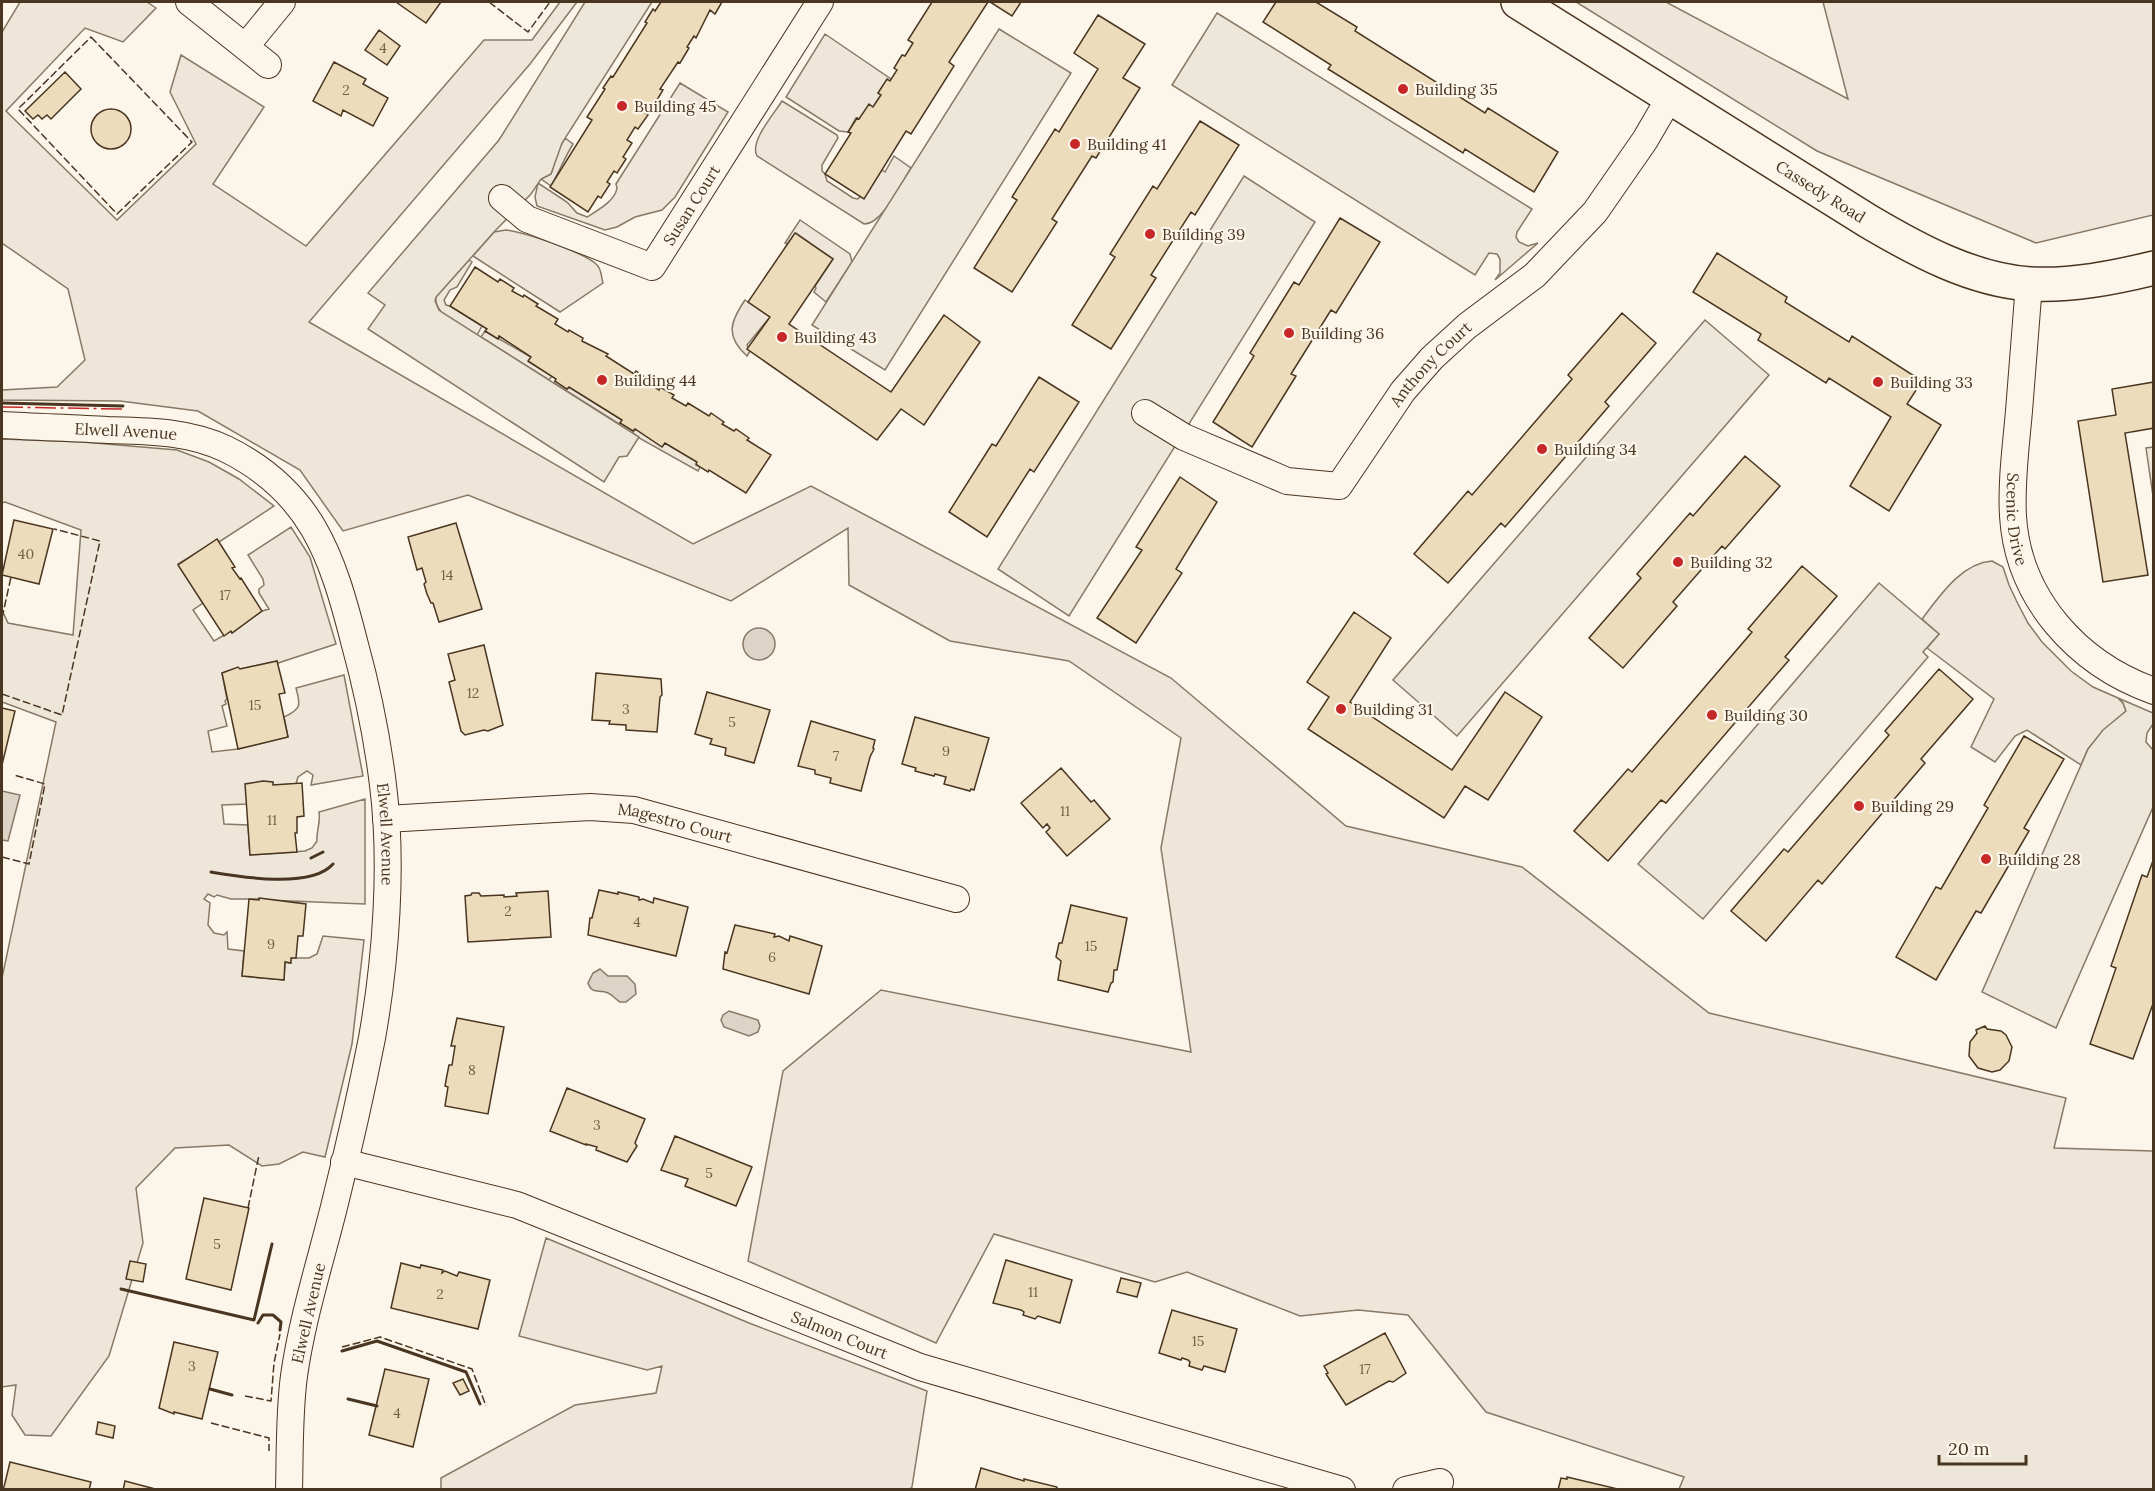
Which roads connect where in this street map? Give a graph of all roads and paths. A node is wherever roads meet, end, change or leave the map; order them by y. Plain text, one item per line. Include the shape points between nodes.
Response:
1 (189, 2) edge
2 (282, 2) edge
3 (820, 2) edge
4 (1518, 2) edge
5 (246, 46) junction
6 (268, 65) dead end
7 (1670, 97) junction
8 (502, 198) dead end
9 (2154, 268) edge
10 (2029, 284) junction
11 (1145, 413) dead end
12 (2, 425) edge
13 (2154, 691) edge
14 (386, 819) junction
15 (956, 899) dead end
16 (344, 1162) junction
17 (1440, 1482) dead end
18 (289, 1490) edge
19 (1342, 1490) edge
20 (1406, 1490) edge

1 - 5 street
2 - 5 street
3 - 8 street, Susan Court via 652,267 527,219
4 - 7 street, Cassedy Road
5 - 6 street
7 - 10 street, Cassedy Road via 1920,250 1985,275
7 - 11 street, Anthony Court via 1595,212 1535,275 1431,358 1403,391 1338,486 1287,481 1184,437
9 - 10 street, Cassedy Road via 2072,283
10 - 13 street, Scenic Drive via 2013,489 2019,553 2043,607 2067,637 2108,670
12 - 14 street, Elwell Avenue via 152,431 204,440 244,459 286,492 321,538 341,590 373,723
14 - 15 street, Magestro Court via 590,807 634,810
14 - 16 street, Elwell Avenue via 381,973 372,1038
16 - 18 street, Elwell Avenue via 294,1377
16 - 19 street, Salmon Court via 517,1205 920,1367
17 - 20 street

